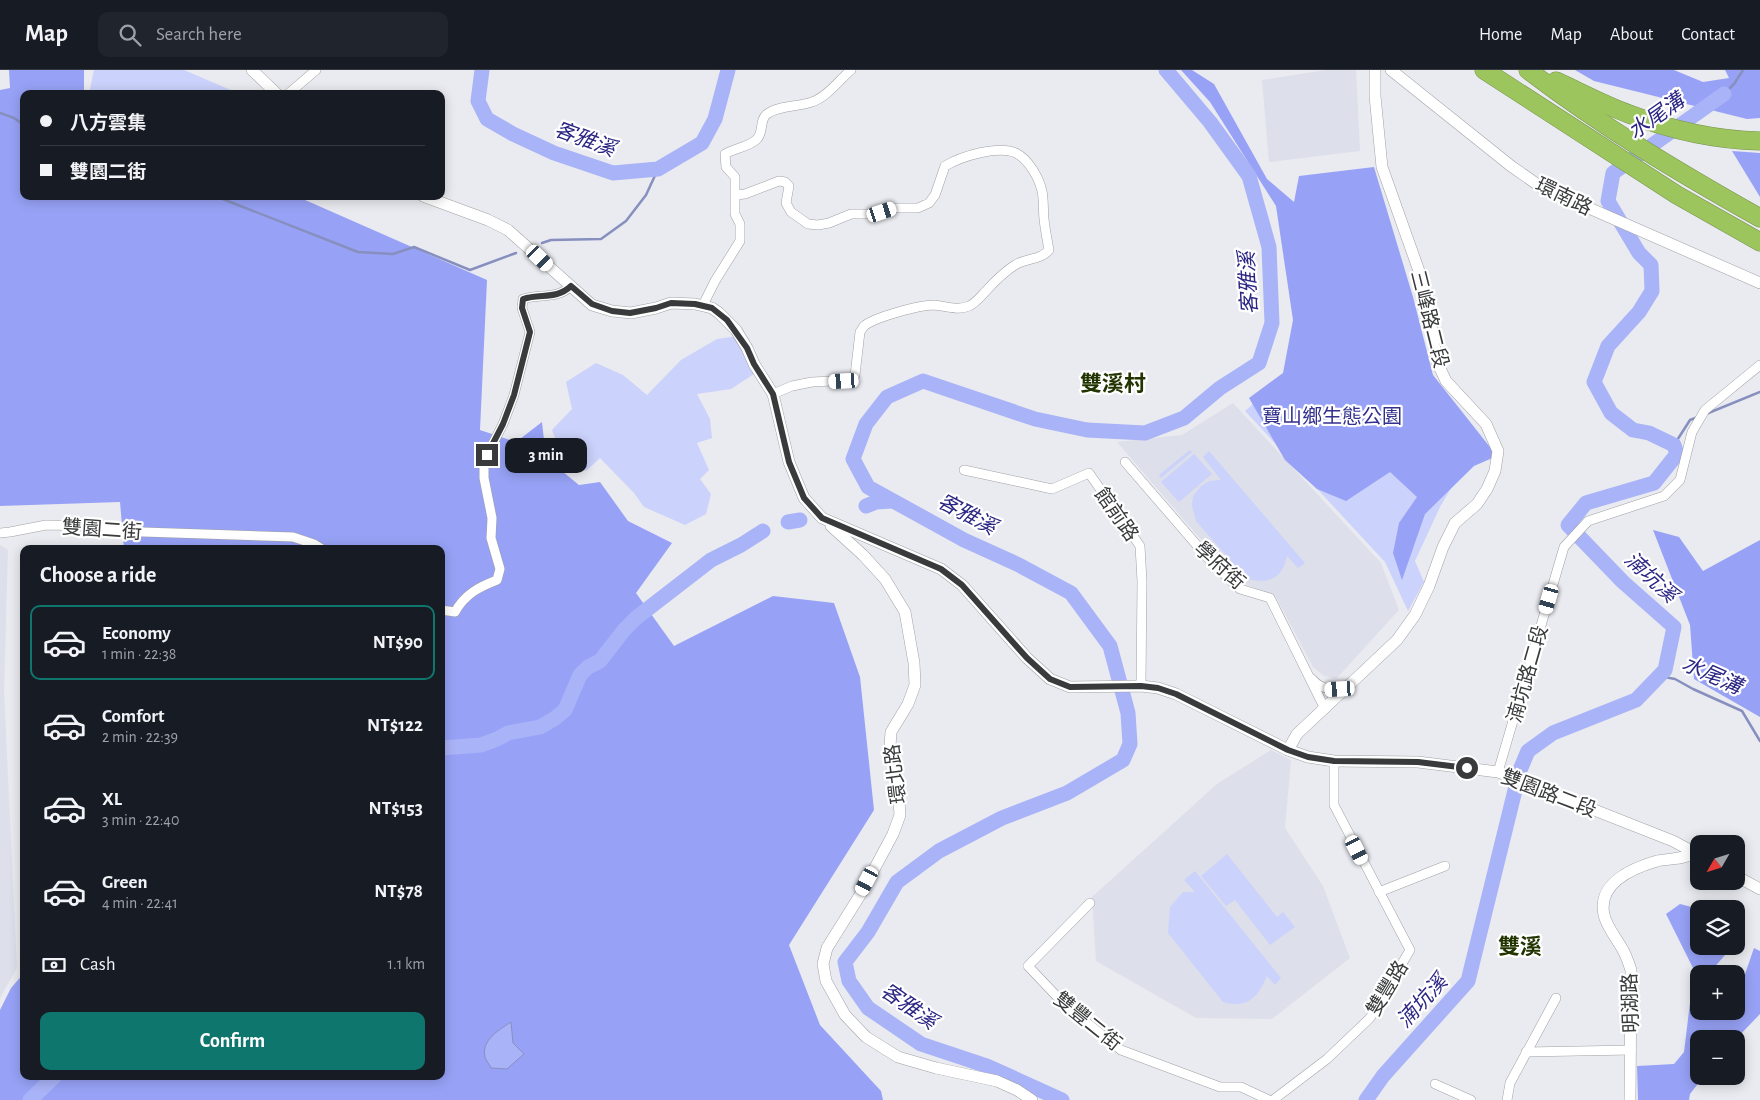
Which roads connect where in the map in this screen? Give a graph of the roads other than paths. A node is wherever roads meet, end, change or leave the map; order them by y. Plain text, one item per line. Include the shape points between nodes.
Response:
1 (252, 70) edge
2 (316, 70) edge
3 (852, 70) edge
4 (1375, 70) edge
5 (1391, 70) edge
6 (1484, 70) edge
7 (1529, 70) edge
8 (273, 90) edge
9 (293, 90) edge
10 (1753, 141) edge
11 (736, 195) junction
12 (434, 200) edge
13 (1760, 218) edge
14 (1760, 242) edge
15 (1760, 283) edge
16 (571, 286) junction
17 (703, 305) junction
18 (1760, 365) edge
19 (773, 394) junction
20 (1124, 462) dead end
21 (964, 470) dead end
22 (822, 518) junction
23 (0, 532) edge
24 (316, 545) edge
25 (445, 611) edge
26 (1305, 670) junction
27 (1352, 684) junction
28 (1141, 686) junction
29 (1325, 710) junction
30 (1288, 750) junction
31 (1334, 761) junction
32 (1498, 772) junction
33 (1690, 851) edge
34 (1690, 856) edge
35 (1444, 866) dead end
36 (1745, 881) edge
37 (1760, 890) edge
38 (1379, 892) junction
39 (1090, 903) dead end
40 (1556, 998) dead end
41 (1631, 1050) junction
42 (1526, 1052) junction
43 (1435, 1084) dead end
44 (1032, 1100) edge
45 (1269, 1100) edge
46 (1273, 1100) edge
47 (1471, 1100) edge
48 (1507, 1100) edge
49 (1630, 1100) edge

1 - 8 street
2 - 9 street
3 - 11 street via 820,98 766,114 758,138 725,154 726,167 735,177
4 - 27 street, 三峰路二段 via 1382,167 1419,271 1437,362 1446,381 1486,424 1498,451 1495,471 1487,490 1477,504 1455,523 1415,614 1397,640
5 - 15 street, 環南路 via 1541,187
6 - 14 highway via 1677,195
7 - 10 highway via 1629,114 1670,128
7 - 13 highway via 1596,119 1693,181
11 - 17 street via 735,214 740,224 740,241
11 - 19 street via 785,182 789,186 786,203 791,212 808,224 818,225 851,214 918,208 929,203 935,195 945,166 992,151 1017,154 1032,169 1042,191 1049,250 1045,255 1023,260 968,306 913,308 864,326 860,332 855,375 851,380 812,382
12 - 16 street via 508,230
16 - 17 street via 592,304 621,313 639,312 671,303
16 - 25 street via 556,295 523,299 522,308 530,332 514,395 484,465 492,518 491,538 500,569 497,580 479,586 455,612
17 - 19 street via 719,313 736,330
18 - 32 street, 湳坑路二段 via 1705,410 1692,432 1680,480 1664,496 1588,521 1564,547
19 - 22 street via 789,462 804,498
20 - 26 street, 學府街 via 1214,566 1240,589 1270,598
21 - 28 street, 館前路 via 1052,489 1089,473 1140,546
22 - 28 street, 雙園路二段 via 941,569 962,585 1050,679 1070,687
22 - 44 street, 環北路 via 885,579 906,612 915,685 891,732 890,746 897,774 900,815 862,892 827,948 823,964 826,981 850,1020 866,1037 898,1057 996,1081
23 - 24 street, 雙園二街 via 46,525 85,525 113,531 293,537
26 - 27 street, 學府街 via 1315,684 1327,689 1340,689
26 - 29 street, 學府街
27 - 29 street, 三峰路二段
28 - 30 street, 雙園路二段 via 1176,694
29 - 30 street, 三峰路二段 via 1297,734
30 - 31 street, 雙園路二段
31 - 32 street, 雙園路二段 via 1418,762
31 - 38 street, 雙豐路 via 1334,805
32 - 33 street, 雙園路二段
34 - 41 street, 明湖路 via 1634,869 1618,878 1606,895 1604,916 1631,970
35 - 38 street
36 - 37 street
38 - 46 street, 雙豐路 via 1410,950 1370,1018 1327,1059
39 - 45 street, 雙豐二街 via 1028,966 1066,1006 1121,1050
40 - 42 street
41 - 42 street
41 - 49 street, 明湖路
42 - 48 street via 1510,1083
43 - 47 street

